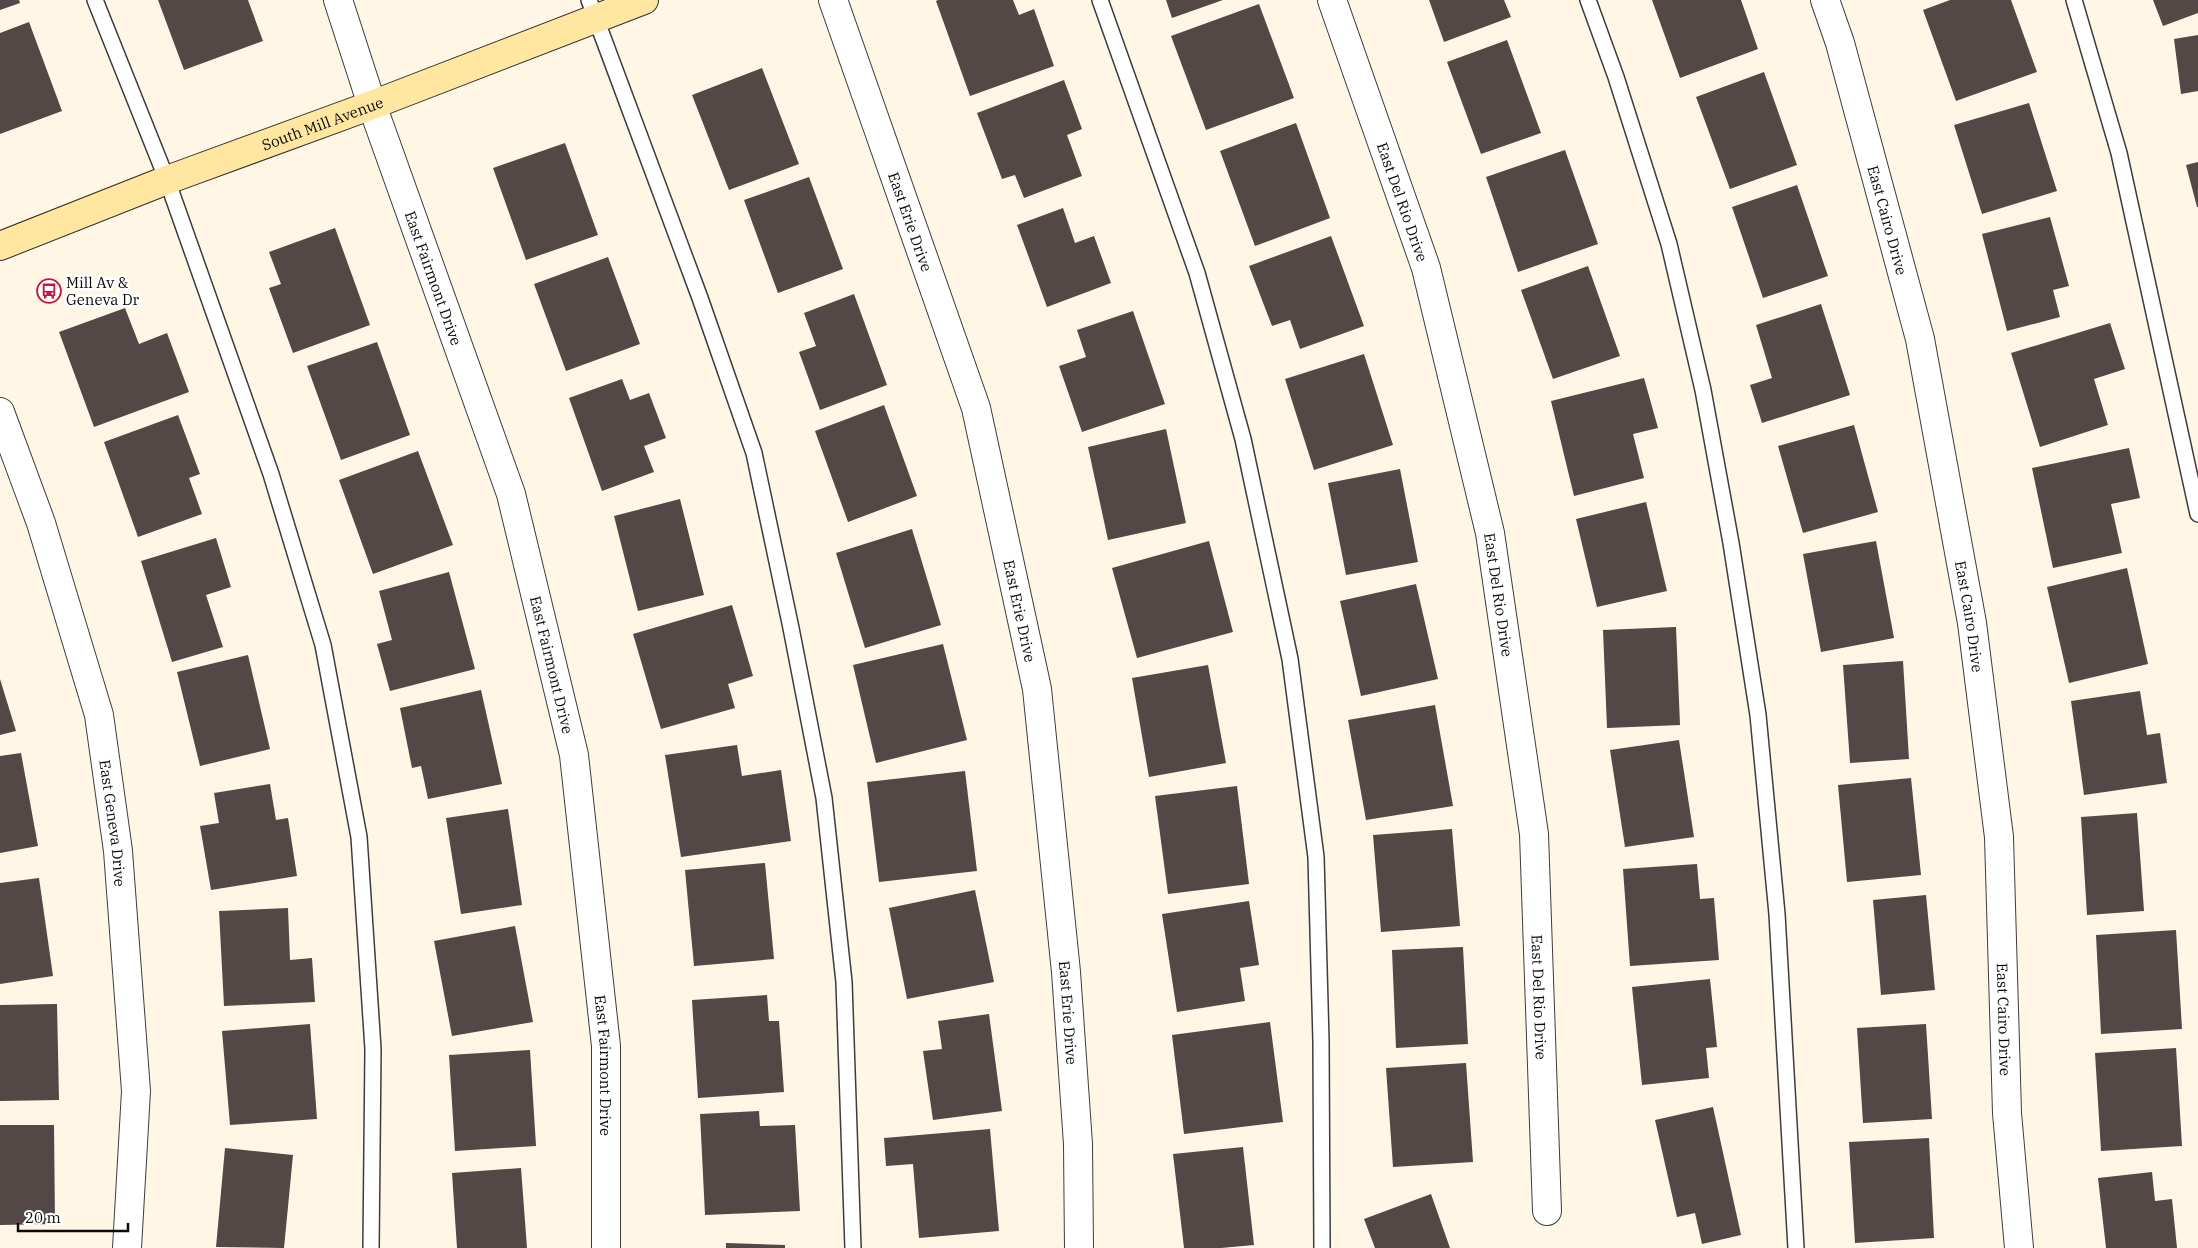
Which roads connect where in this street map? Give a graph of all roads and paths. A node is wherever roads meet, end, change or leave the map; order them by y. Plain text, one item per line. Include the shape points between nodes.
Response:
1 (95, 0) edge
2 (338, 0) edge
3 (644, 0) edge
4 (833, 0) edge
5 (1100, 0) edge
6 (1332, 0) edge
7 (1588, 0) edge
8 (1825, 0) edge
9 (2074, 0) edge
10 (592, 9) edge
11 (372, 105) junction
12 (168, 180) junction
13 (0, 246) edge
14 (0, 412) edge
15 (2198, 514) edge
16 (1547, 1211) dead end
17 (127, 1248) edge
18 (371, 1248) edge
19 (606, 1248) edge
20 (853, 1248) edge
21 (1078, 1248) edge
22 (1322, 1248) edge
23 (1796, 1248) edge
24 (2019, 1248) edge

1 - 12 lane
2 - 11 street, East Fairmont Drive
3 - 10 main road, South Mill Avenue
4 - 21 street, East Erie Drive via 976,408 1037,689 1066,982 1078,1144
5 - 22 lane via 1197,273 1243,439 1290,659 1316,857
6 - 16 street, East Del Rio Drive via 1426,268 1490,533 1534,834
7 - 23 lane via 1669,244 1703,390 1731,543 1758,714 1776,895
8 - 24 street, East Cairo Drive via 1840,43 1920,339 1972,623 1999,837 2007,1113
9 - 15 lane via 2119,153
10 - 11 main road, South Mill Avenue
10 - 20 lane via 754,453 791,628 824,798 844,982
11 - 12 main road, South Mill Avenue
11 - 19 street, East Fairmont Drive via 512,494 574,755 606,1046
12 - 13 main road, South Mill Avenue
12 - 18 lane via 271,474 323,645 359,837 373,1049
14 - 17 street, East Geneva Drive via 41,524 99,715 118,851 136,1091

